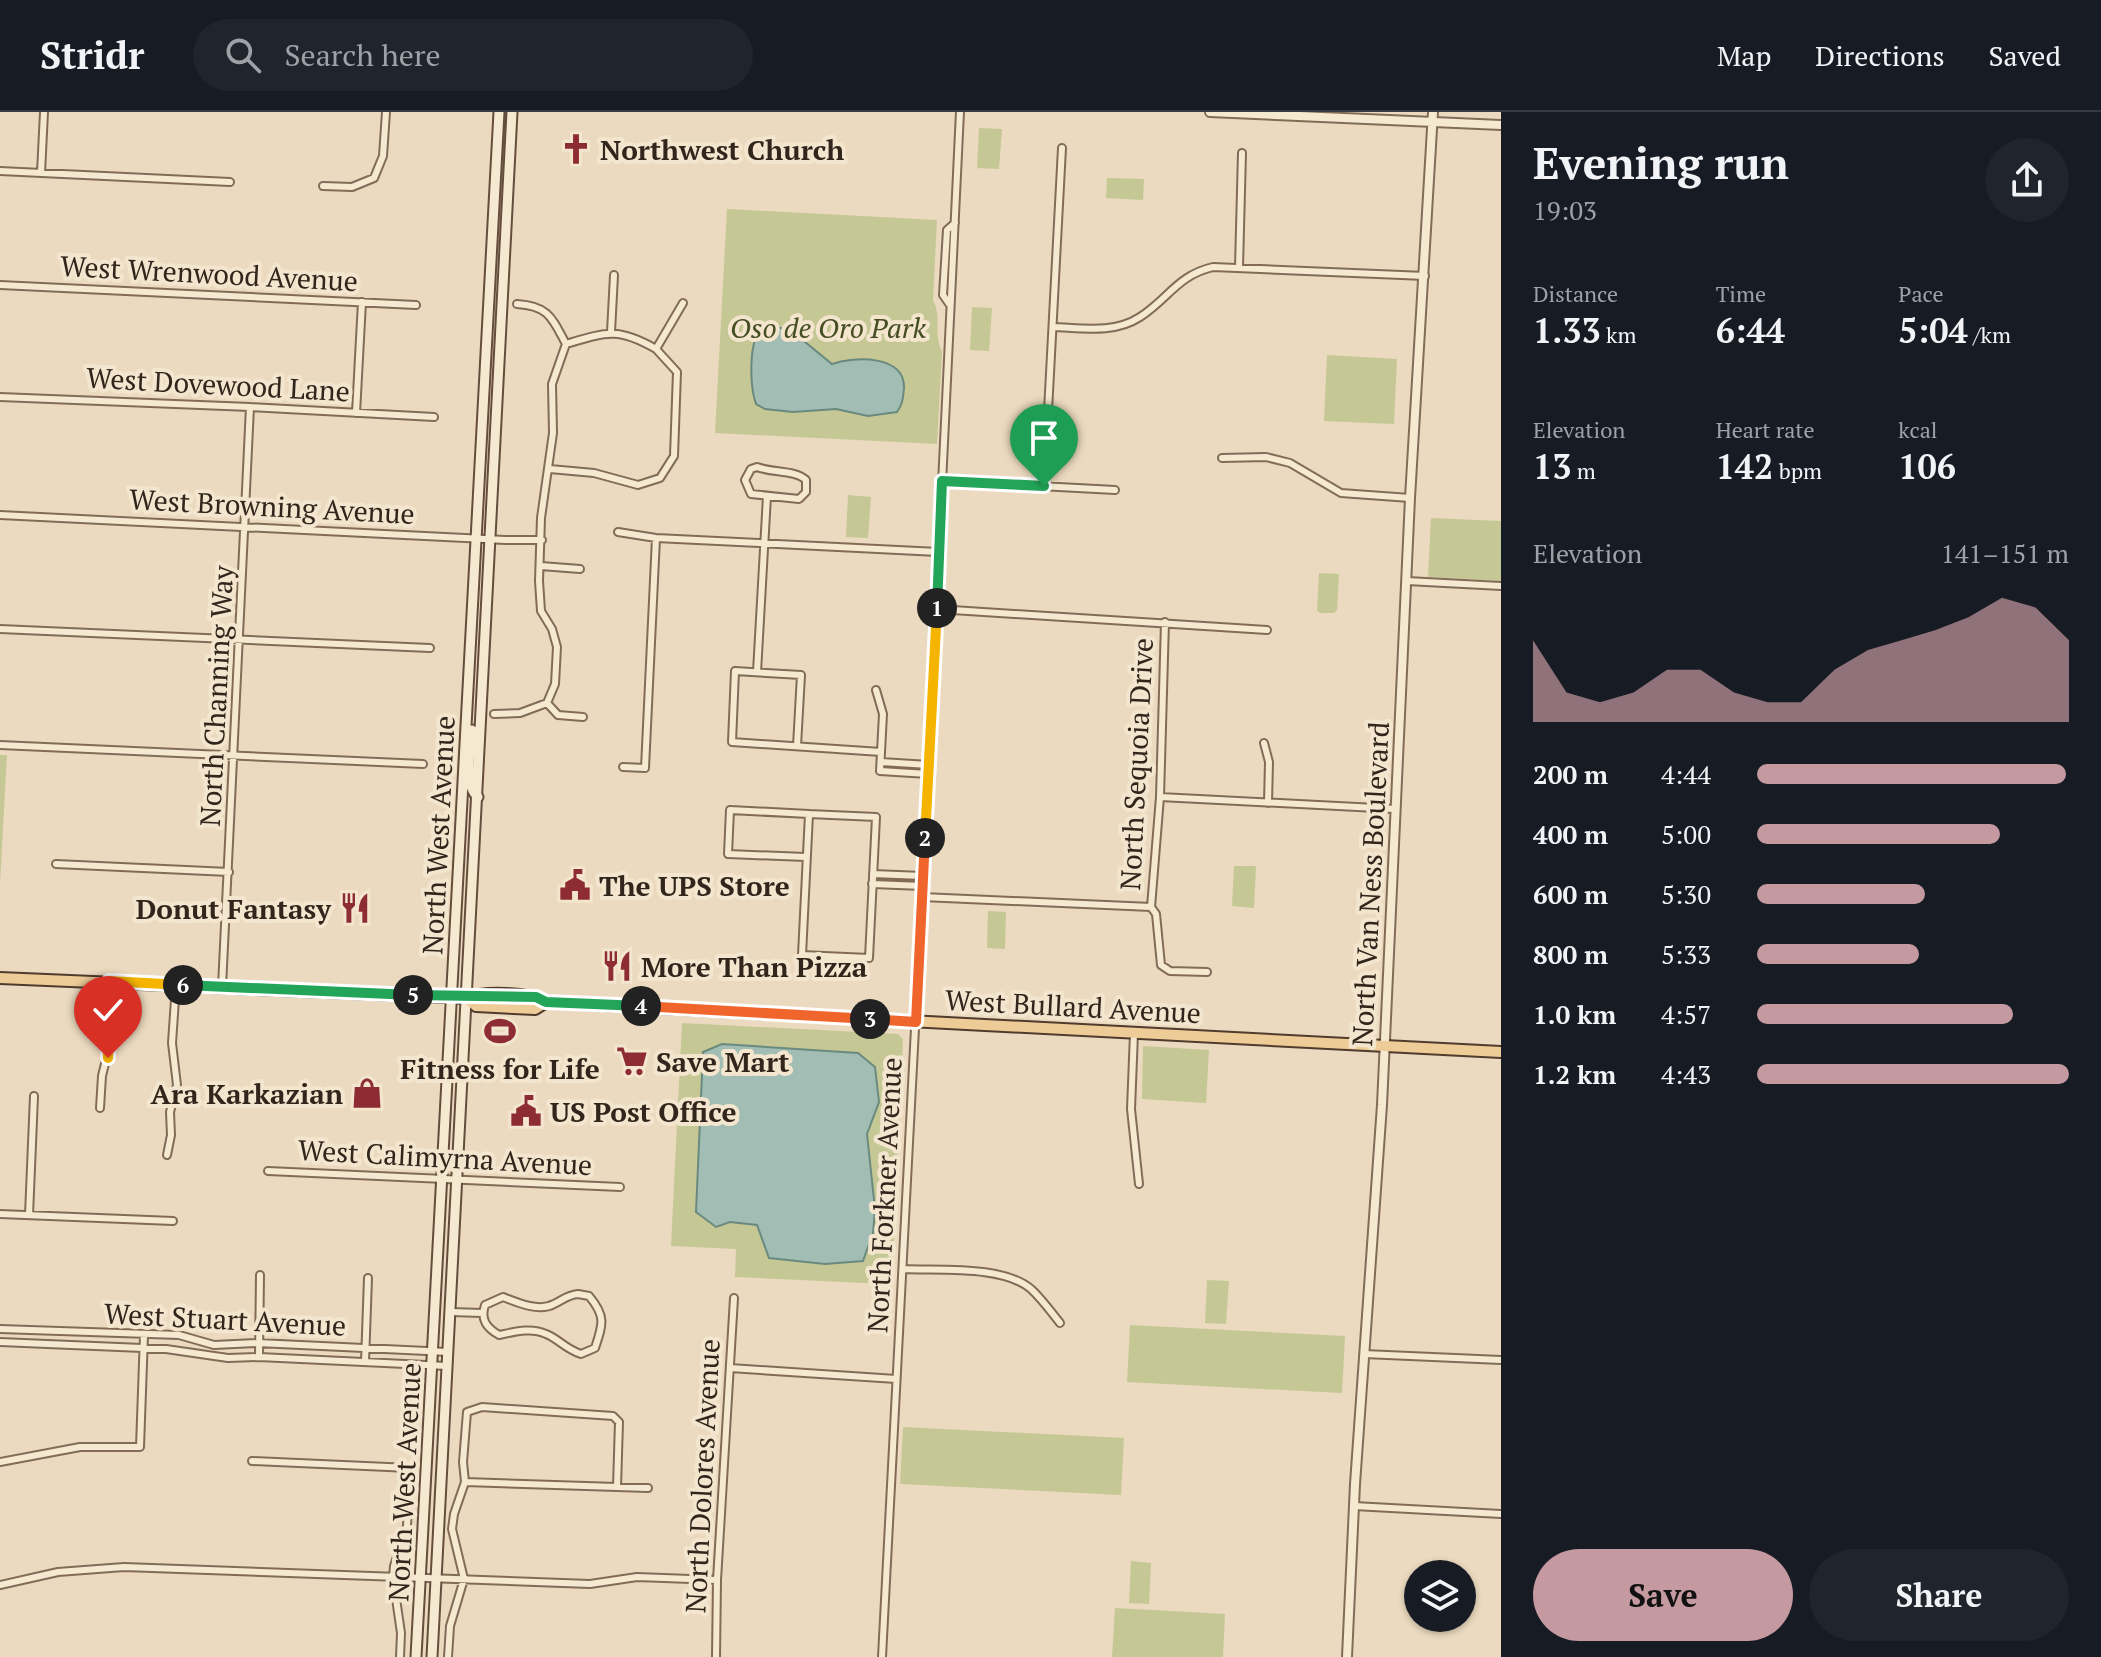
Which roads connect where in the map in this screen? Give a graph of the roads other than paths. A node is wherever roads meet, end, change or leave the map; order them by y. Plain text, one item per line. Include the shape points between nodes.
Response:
1 (44, 112) edge
2 (386, 112) edge
3 (499, 112) edge
4 (512, 112) edge
5 (960, 112) edge
6 (1210, 112) edge
7 (1433, 117) edge
8 (1501, 125) edge
9 (1062, 148) dead end
10 (1242, 153) dead end
11 (0, 171) edge
12 (41, 173) junction
13 (230, 182) dead end
14 (323, 186) dead end
15 (1239, 267) junction
16 (614, 275) dead end
17 (1425, 276) junction
18 (0, 285) edge
19 (362, 302) junction
20 (683, 303) dead end
21 (517, 304) dead end
22 (416, 305) dead end
23 (1053, 327) junction
24 (611, 332) junction
25 (566, 344) junction
26 (656, 349) junction
27 (0, 397) edge
28 (250, 407) junction
29 (356, 413) junction
30 (434, 417) dead end
31 (1222, 458) dead end
32 (550, 469) junction
33 (942, 481) junction
34 (1044, 486) junction
35 (1115, 490) dead end
36 (767, 496) junction
37 (1410, 498) junction
38 (0, 515) edge
39 (245, 525) junction
40 (618, 532) dead end
41 (476, 538) junction
42 (656, 538) junction
43 (491, 539) junction
44 (542, 540) junction
45 (765, 544) junction
46 (938, 552) junction
47 (541, 566) junction
48 (580, 569) dead end
49 (1407, 581) junction
50 (1501, 586) edge
51 (937, 609) junction
52 (1165, 622) junction
53 (0, 629) edge
54 (1267, 630) dead end
55 (241, 640) junction
56 (430, 648) dead end
57 (469, 659) junction
58 (757, 672) junction
59 (876, 690) dead end
60 (547, 703) junction
61 (494, 714) dead end
62 (583, 717) dead end
63 (1264, 743) dead end
64 (0, 745) edge
65 (797, 746) junction
66 (881, 752) junction
67 (235, 755) junction
68 (881, 762) junction
69 (423, 764) dead end
70 (929, 765) junction
71 (623, 767) dead end
72 (928, 774) junction
73 (478, 797) junction
74 (1160, 797) junction
75 (1268, 803) junction
76 (1396, 809) junction
77 (809, 814) junction
78 (806, 857) junction
79 (56, 864) dead end
80 (229, 872) junction
81 (873, 874) junction
82 (923, 876) junction
83 (872, 884) junction
84 (923, 886) junction
85 (922, 897) junction
86 (1151, 907) junction
87 (1207, 972) dead end
88 (0, 978) edge
89 (109, 981) junction
90 (176, 985) junction
91 (222, 987) junction
92 (451, 997) junction
93 (467, 998) junction
94 (916, 1022) junction
95 (1134, 1033) junction
96 (1383, 1046) junction
97 (1501, 1052) edge
98 (34, 1096) dead end
99 (100, 1108) dead end
100 (167, 1155) dead end
101 (268, 1171) dead end
102 (441, 1178) junction
103 (457, 1178) junction
104 (1139, 1184) dead end
105 (620, 1187) dead end
106 (0, 1214) edge
107 (29, 1215) junction
108 (173, 1221) dead end
109 (903, 1269) junction
110 (260, 1275) dead end
111 (368, 1278) dead end
112 (734, 1298) dead end
113 (451, 1312) junction
114 (482, 1313) junction
115 (1060, 1323) dead end
116 (0, 1329) edge
117 (144, 1335) junction
118 (0, 1342) edge
119 (258, 1343) junction
120 (144, 1348) junction
121 (364, 1349) junction
122 (434, 1352) junction
123 (448, 1352) junction
124 (1364, 1354) junction
125 (259, 1357) junction
126 (1501, 1360) edge
127 (365, 1362) junction
128 (433, 1365) junction
129 (448, 1366) junction
130 (730, 1368) junction
131 (896, 1379) junction
132 (252, 1461) dead end
133 (0, 1462) edge
134 (465, 1482) junction
135 (617, 1487) junction
136 (648, 1488) dead end
137 (1354, 1506) junction
138 (1501, 1514) edge
139 (393, 1578) junction
140 (436, 1578) junction
141 (464, 1579) junction
142 (420, 1580) junction
143 (717, 1580) junction
144 (0, 1585) edge
145 (400, 1657) edge
146 (416, 1657) edge
147 (432, 1657) edge
148 (448, 1657) edge
149 (716, 1657) edge
150 (882, 1657) edge
151 (1347, 1657) edge

1 - 12 street
2 - 14 street via 383,156 374,178 352,187
3 - 41 main road, North West Avenue
4 - 43 main road, North West Avenue
5 - 33 street, North Forkner Avenue
6 - 7 street
7 - 8 street
7 - 17 street, North Van Ness Boulevard
9 - 23 street
10 - 15 street
11 - 12 street
12 - 13 street
15 - 17 street
15 - 23 street via 1213,267 1190,275 1128,323 1098,329
16 - 24 street
17 - 37 street, North Van Ness Boulevard
18 - 19 street, West Wrenwood Avenue
19 - 22 street, West Wrenwood Avenue
19 - 29 street
20 - 26 street
21 - 25 street via 536,305 552,316
23 - 34 street
24 - 25 street
24 - 26 street
25 - 32 street via 552,384
26 - 32 street via 677,372 674,456 660,478 638,485
27 - 28 street, West Dovewood Lane
28 - 29 street, West Dovewood Lane
28 - 39 street, North Channing Way
29 - 30 street, West Dovewood Lane
31 - 37 street via 1266,457 1290,463 1341,493
32 - 44 street
33 - 34 street
33 - 46 street, North Forkner Avenue
34 - 35 street
36 - 36 street via 747,491 751,469 797,473 806,480 806,492 799,499
36 - 45 street
37 - 49 street, North Van Ness Boulevard
38 - 39 street, West Browning Avenue
39 - 41 street, West Browning Avenue
39 - 55 street, North Channing Way
40 - 42 street
41 - 43 street, West Browning Avenue
41 - 57 main road, North West Avenue
42 - 45 street
42 - 71 street via 645,768
43 - 44 street, West Browning Avenue
43 - 73 main road, North West Avenue
44 - 47 street
45 - 46 street
45 - 58 street
46 - 51 street, North Forkner Avenue
47 - 48 street
47 - 60 street via 541,611 557,647 555,684
49 - 50 street
49 - 76 street, North Van Ness Boulevard
51 - 52 street
51 - 70 street, North Forkner Avenue
52 - 54 street
52 - 74 street, North Sequoia Drive
53 - 55 street
55 - 56 street
55 - 67 street, North Channing Way
57 - 73 main road via 470,786
57 - 92 main road, North West Avenue
58 - 65 street via 801,675
58 - 65 street via 735,671 732,742
59 - 66 street via 883,714
60 - 61 street via 520,713
60 - 62 street via 558,715
63 - 75 street
64 - 67 street
65 - 66 street
66 - 68 street
67 - 69 street
67 - 80 street, North Channing Way
68 - 70 street
68 - 72 street via 880,771
70 - 72 street, North Forkner Avenue
72 - 82 street, North Forkner Avenue
73 - 93 main road, North West Avenue
74 - 75 street
74 - 86 street, North Sequoia Drive
75 - 76 street
76 - 96 street, North Van Ness Boulevard
77 - 78 street
77 - 78 street via 730,810 728,854
77 - 81 street via 876,817
78 - 83 street via 802,955 869,958
79 - 80 street
80 - 91 street, North Channing Way
81 - 82 street
81 - 83 street
82 - 84 street, North Forkner Avenue
83 - 84 street
84 - 85 street, North Forkner Avenue
85 - 86 street
85 - 94 street, North Forkner Avenue
86 - 87 street, North Sequoia Drive via 1161,965 1170,971
88 - 89 main road, West Bullard Avenue
89 - 90 main road, West Bullard Avenue
89 - 99 street via 110,1043
90 - 91 main road, West Bullard Avenue
90 - 100 street via 172,1043 177,1085
91 - 92 main road, West Bullard Avenue
92 - 93 main road, West Bullard Avenue
92 - 102 main road, North West Avenue
93 - 94 main road, West Bullard Avenue via 476,1006 535,1009 546,1002
93 - 103 main road, North West Avenue
94 - 95 main road, West Bullard Avenue
94 - 109 street, North Forkner Avenue
95 - 96 main road, West Bullard Avenue
95 - 104 street via 1131,1109
96 - 97 main road, West Bullard Avenue
96 - 124 street, North Van Ness Boulevard
98 - 107 street
101 - 102 street, West Calimyrna Avenue
102 - 103 street, West Calimyrna Avenue
102 - 122 main road, North West Avenue
103 - 105 street, West Calimyrna Avenue
103 - 113 main road, North West Avenue
106 - 107 street
107 - 108 street
109 - 115 street via 1015,1279 1031,1288
109 - 131 street, North Forkner Avenue
110 - 119 street
111 - 121 street
112 - 130 street, North Dolores Avenue
113 - 114 street
113 - 123 main road, North West Avenue
114 - 114 street via 487,1327 499,1335 545,1333 581,1354 595,1348 602,1329 596,1304 578,1294 551,1307 503,1297 485,1305
116 - 117 street, West Stuart Avenue
117 - 119 street, West Stuart Avenue via 179,1335 214,1345
117 - 120 street
118 - 120 street, West Stuart Avenue
119 - 121 street, West Stuart Avenue
119 - 125 street
120 - 125 street, West Stuart Avenue
120 - 133 street via 140,1447 80,1447
121 - 122 street, West Stuart Avenue
121 - 127 street
122 - 123 street, West Stuart Avenue
122 - 128 main road, North West Avenue
123 - 129 main road, North West Avenue
124 - 126 street
124 - 137 street, North Van Ness Boulevard
125 - 127 street, West Stuart Avenue
127 - 128 street, West Stuart Avenue
128 - 129 street, West Stuart Avenue
128 - 142 main road, North West Avenue
129 - 140 main road, North West Avenue
130 - 131 street
130 - 143 street, North Dolores Avenue
131 - 150 street, North Forkner Avenue
132 - 139 street via 410,1468 407,1526
134 - 135 street
134 - 135 street, North West Avenue via 467,1412 482,1407 613,1416 621,1434
134 - 141 street, North West Avenue via 452,1529
135 - 136 street
137 - 138 street
137 - 151 street, North Van Ness Boulevard
139 - 142 street
139 - 144 street via 124,1567 58,1572
139 - 145 street
140 - 141 street
140 - 142 street
140 - 147 main road, North West Avenue
141 - 143 street via 590,1584 637,1577
141 - 148 street, North West Avenue via 450,1626
142 - 146 main road, North West Avenue
143 - 149 street, North Dolores Avenue

